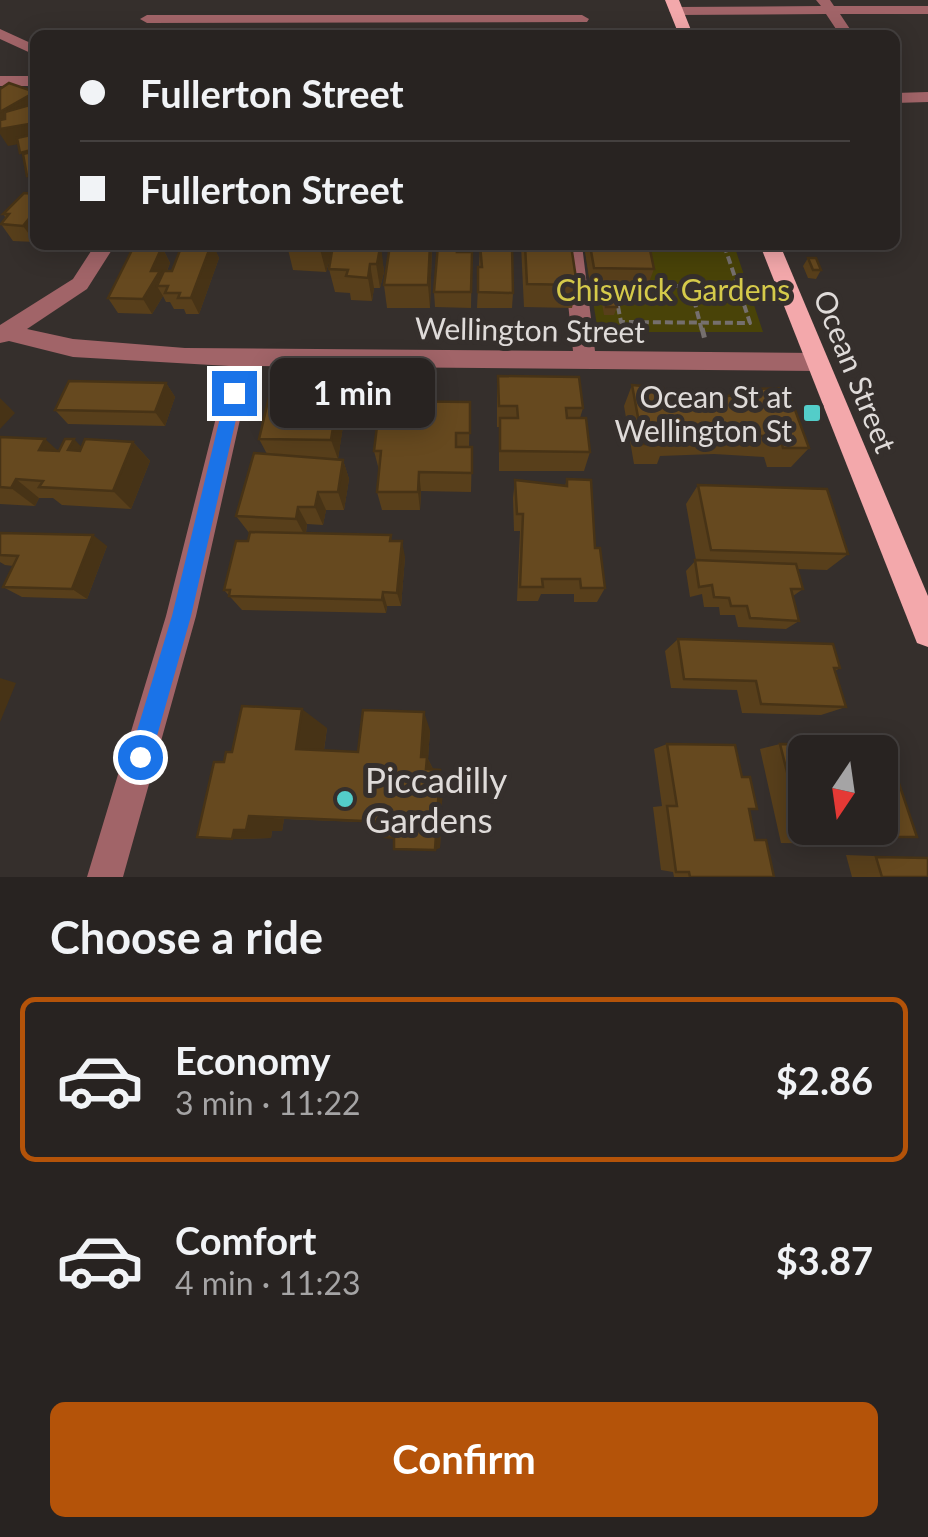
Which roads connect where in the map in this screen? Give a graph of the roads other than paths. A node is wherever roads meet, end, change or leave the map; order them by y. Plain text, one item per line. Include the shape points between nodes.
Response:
1 (158, 0) edge
2 (579, 0) edge
3 (826, 5) edge
4 (674, 6) edge
5 (928, 10) edge
6 (146, 19) junction
7 (584, 27) edge
8 (139, 30) edge
9 (684, 30) edge
10 (844, 30) edge
11 (0, 33) edge
12 (30, 48) edge
13 (0, 81) edge
14 (30, 81) edge
15 (900, 98) edge
16 (928, 98) edge
17 (102, 250) edge
18 (573, 250) edge
19 (772, 250) edge
20 (3, 334) edge
21 (243, 356) junction
22 (585, 360) junction
23 (817, 362) junction
24 (927, 626) edge
25 (105, 877) edge

1 - 6 street
2 - 7 street
3 - 4 street
3 - 5 street
3 - 10 street
4 - 9 main road
6 - 7 street
6 - 8 street
11 - 12 street
13 - 14 street
15 - 16 street
17 - 20 street via 80,284
18 - 22 street
19 - 23 main road, Ocean Street
20 - 21 street, Wellington Street via 74,348
21 - 22 street, Wellington Street
21 - 25 street via 181,616
22 - 23 street, Wellington Street
23 - 24 main road, Ocean Street

